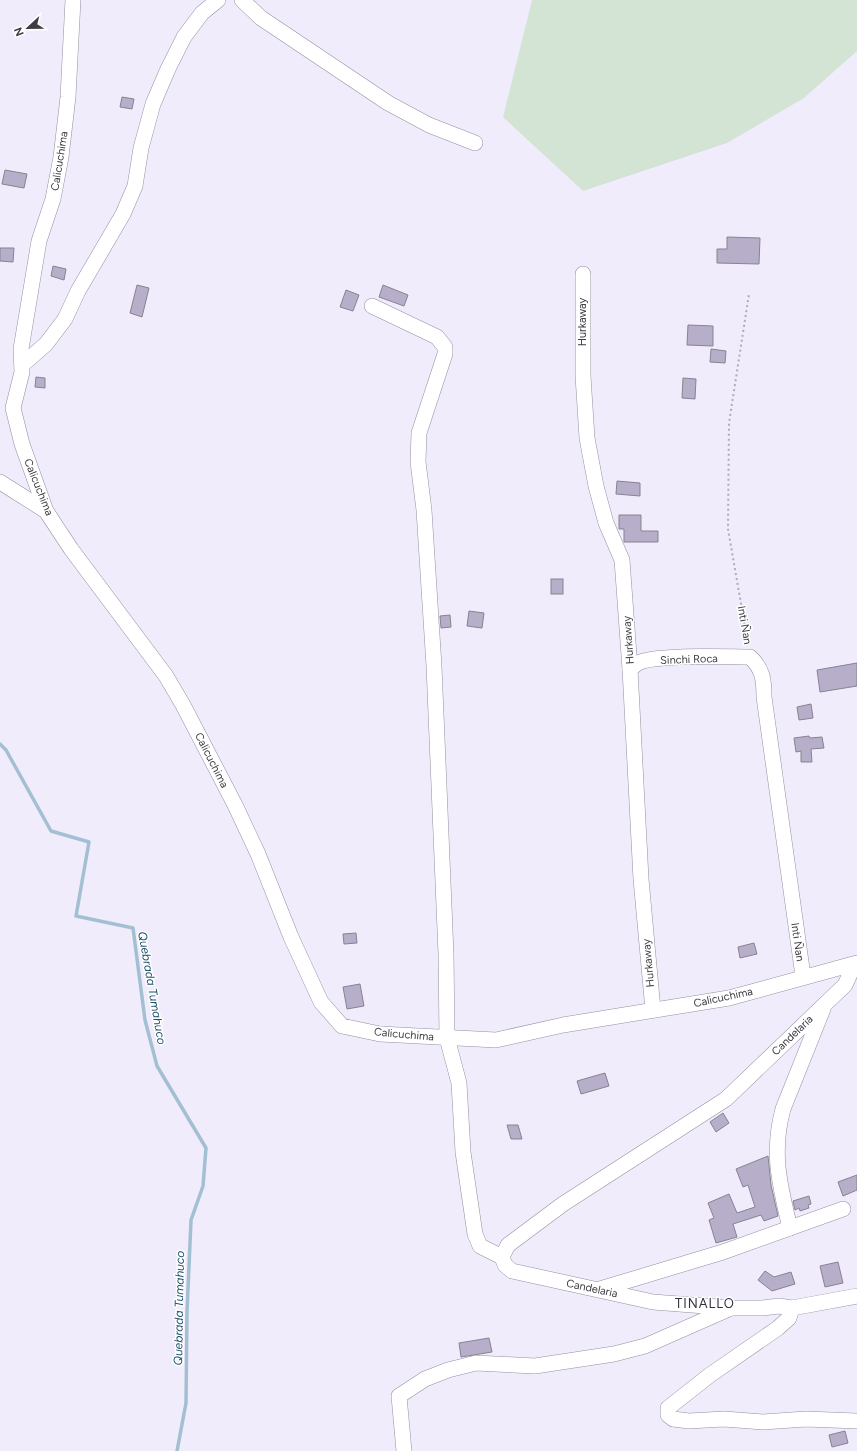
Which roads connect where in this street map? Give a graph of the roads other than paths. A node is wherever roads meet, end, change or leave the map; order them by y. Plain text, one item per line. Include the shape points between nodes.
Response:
1 (73, 0) edge
2 (218, 0) edge
3 (242, 0) edge
4 (476, 143) dead end
5 (583, 274) dead end
6 (372, 306) dead end
7 (22, 365) junction
8 (0, 482) edge
9 (46, 511) junction
10 (750, 657) joint
11 (630, 669) junction
12 (852, 964) edge
13 (803, 976) junction
14 (825, 1004) junction
15 (653, 1010) junction
16 (447, 1038) junction
17 (842, 1208) dead end
18 (790, 1228) junction
19 (502, 1257) junction
20 (599, 1289) junction
21 (857, 1296) edge
22 (731, 1308) junction
23 (792, 1308) junction
24 (857, 1421) edge
25 (404, 1451) edge

1 - 7 street, Calicuchima via 68,97 61,157 53,199 39,241 21,349
2 - 7 street via 202,13 184,37 168,69 153,104 141,148 135,186 123,214 78,291 65,319 46,344
3 - 4 street via 261,18 388,103 429,125
5 - 11 street, Hurkaway via 582,376 587,438 606,523 622,560
6 - 16 street via 437,337 444,347 445,354 419,433 418,462 424,510 434,666
7 - 9 street, Calicuchima via 13,408 22,444
8 - 9 street
9 - 16 street, Calicuchima via 71,550 166,676 183,705 258,854 291,937 321,1002 342,1026 380,1034
10 - 11 street, Sinchi Roca via 647,660
10 - 13 street, Inti Ñan via 758,664 763,675
11 - 15 street, Hurkaway via 641,879
12 - 13 street, Calicuchima
12 - 14 street, Candelaria via 848,980
13 - 15 street, Calicuchima via 729,998
14 - 18 street via 778,1126 776,1156
14 - 19 street, Candelaria via 726,1099 643,1151 527,1230 508,1245
15 - 16 street, Calicuchima via 563,1025 496,1040
16 - 19 street via 459,1083 463,1152 475,1234 480,1246
17 - 18 street
18 - 20 street
19 - 20 street, Candelaria via 512,1272
20 - 22 street, Candelaria via 653,1302
21 - 23 street, Candelaria
22 - 23 street, Candelaria
22 - 25 street via 645,1346 614,1354 535,1366 476,1363 425,1379 399,1396
23 - 24 street via 788,1318 778,1328 681,1396 668,1408 668,1415 672,1419 689,1421

